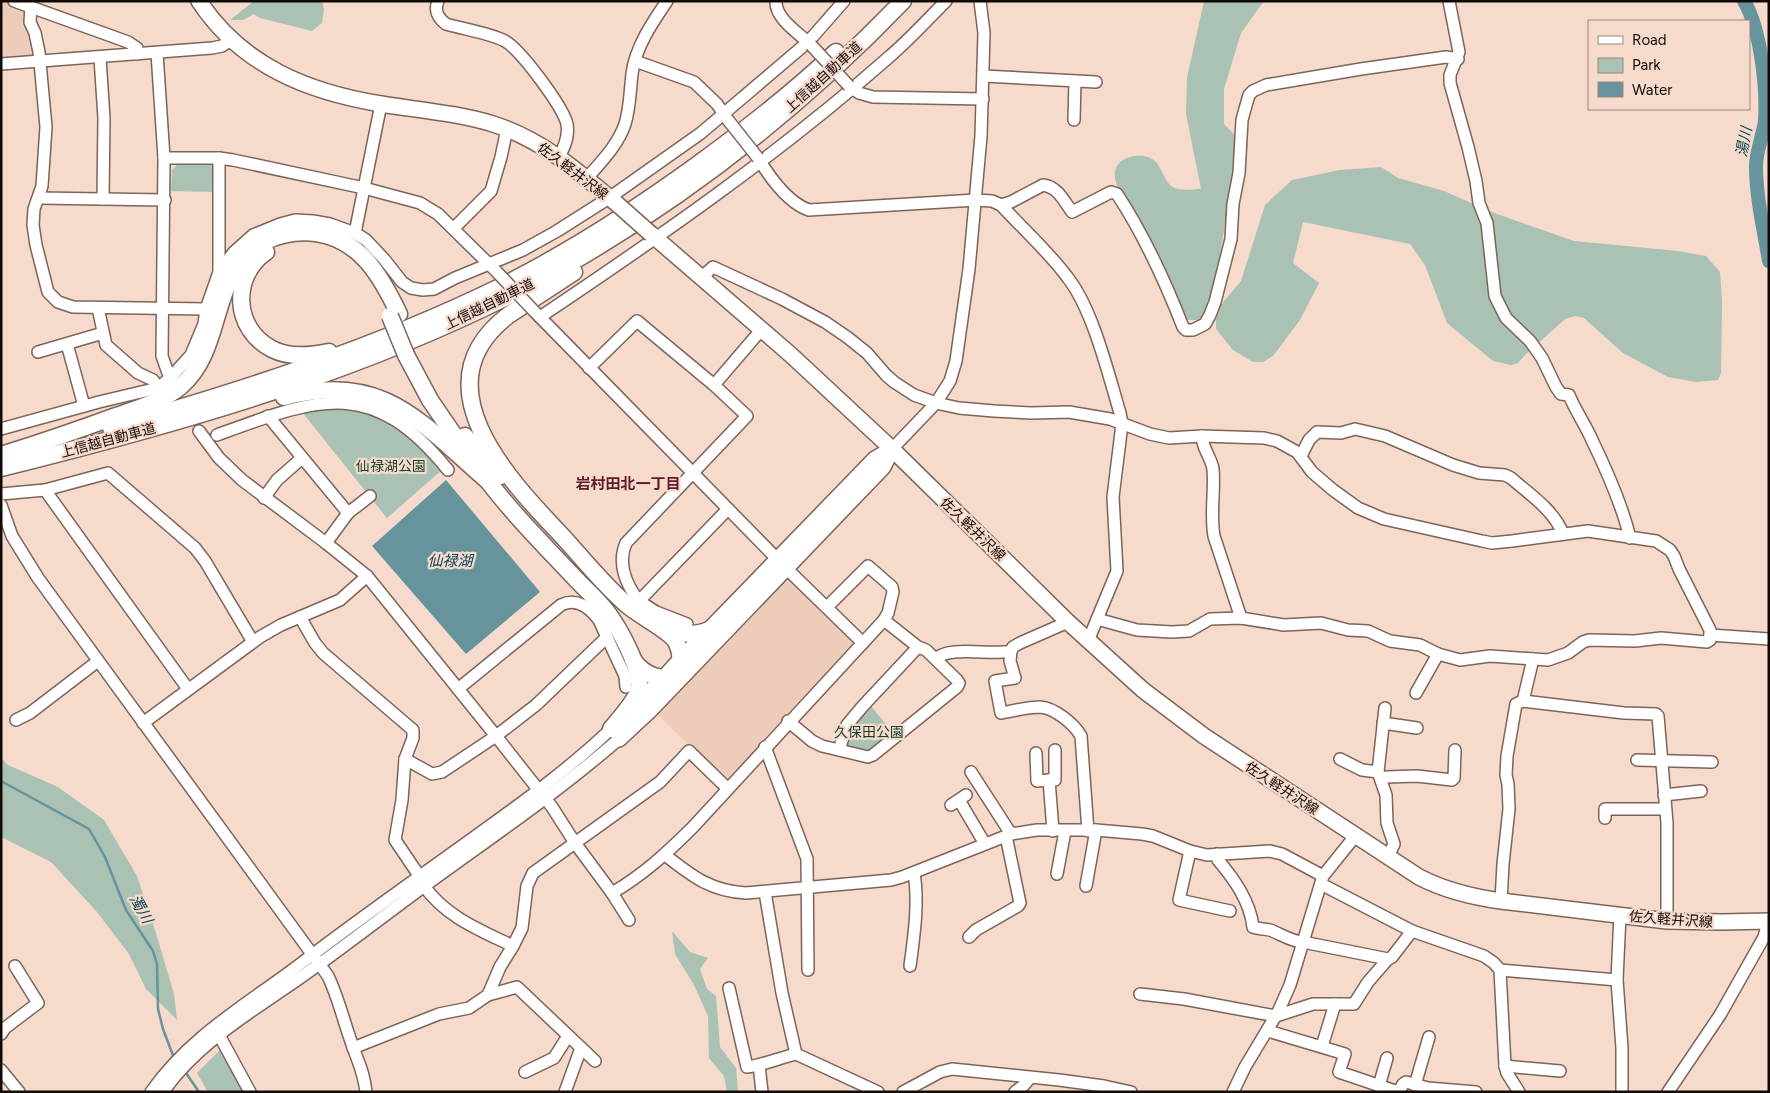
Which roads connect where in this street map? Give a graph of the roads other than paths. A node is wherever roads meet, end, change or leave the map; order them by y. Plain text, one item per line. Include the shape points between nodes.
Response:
1 (14, 1) edge
2 (199, 1) edge
3 (438, 1) edge
4 (667, 1) edge
5 (776, 1) edge
6 (844, 1) edge
7 (887, 1) edge
8 (903, 1) edge
9 (946, 1) edge
10 (980, 1) edge
11 (1449, 1) edge
12 (31, 7) junction
13 (232, 39) junction
14 (809, 43) junction
15 (157, 53) junction
16 (137, 54) junction
17 (100, 58) junction
18 (1458, 59) junction
19 (40, 61) junction
20 (636, 61) junction
21 (1, 64) edge
22 (984, 76) junction
23 (1076, 81) junction
24 (1096, 82) dead end
25 (850, 87) junction
26 (982, 99) junction
27 (381, 104) junction
28 (726, 117) junction
29 (1074, 120) dead end
30 (507, 129) junction
31 (559, 157) junction
32 (164, 158) junction
33 (219, 158) junction
34 (759, 160) junction
35 (587, 178) junction
36 (364, 188) junction
37 (678, 193) junction
38 (39, 198) junction
39 (103, 199) junction
40 (164, 200) junction
41 (613, 200) junction
42 (976, 200) junction
43 (1001, 205) junction
44 (454, 228) junction
45 (355, 233) junction
46 (654, 236) junction
47 (493, 268) junction
48 (219, 272) junction
49 (701, 278) junction
50 (501, 286) junction
51 (98, 308) junction
52 (163, 309) junction
53 (206, 309) junction
54 (537, 314) junction
55 (394, 315) junction
56 (761, 330) junction
57 (103, 333) junction
58 (67, 344) junction
59 (38, 352) dead end
60 (411, 353) junction
61 (589, 368) junction
62 (168, 373) dead end
63 (714, 385) junction
64 (158, 388) junction
65 (936, 403) junction
66 (84, 406) junction
67 (268, 416) junction
68 (1122, 424) junction
69 (1, 429) edge
70 (199, 430) dead end
71 (216, 435) dead end
72 (1202, 436) junction
73 (892, 449) junction
74 (1, 456) edge
75 (1301, 456) junction
76 (42, 458) junction
77 (302, 458) junction
78 (1, 468) edge
79 (448, 470) dead end
80 (692, 473) junction
81 (488, 481) junction
82 (45, 490) junction
83 (1, 494) edge
84 (370, 496) dead end
85 (264, 498) junction
86 (532, 504) junction
87 (1, 505) edge
88 (728, 509) junction
89 (348, 513) junction
90 (1563, 534) junction
91 (1630, 538) junction
92 (326, 543) junction
93 (781, 563) junction
94 (367, 576) junction
95 (639, 607) junction
96 (827, 607) junction
97 (300, 617) junction
98 (1241, 618) junction
99 (884, 620) junction
100 (1097, 620) junction
101 (1068, 622) junction
102 (687, 624) dead end
103 (709, 630) junction
104 (1710, 635) junction
105 (607, 637) junction
106 (1769, 639) edge
107 (1088, 641) junction
108 (253, 642) junction
109 (863, 643) junction
110 (918, 647) junction
111 (1011, 651) junction
112 (1438, 654) junction
113 (681, 659) junction
114 (936, 659) junction
115 (1533, 659) junction
116 (633, 660) junction
117 (98, 661) junction
118 (680, 677) junction
119 (663, 679) junction
120 (1417, 686) dead end
121 (626, 687) dead end
122 (188, 689) junction
123 (458, 689) junction
124 (1523, 701) junction
125 (1385, 708) dead end
126 (16, 720) dead end
127 (788, 722) junction
128 (143, 723) junction
129 (1383, 723) junction
130 (1418, 728) dead end
131 (615, 734) junction
132 (496, 736) junction
133 (765, 747) junction
134 (839, 750) junction
135 (1054, 750) dead end
136 (1455, 750) dead end
137 (1036, 753) dead end
138 (405, 759) junction
139 (1340, 759) dead end
140 (1637, 760) dead end
141 (1662, 760) junction
142 (1712, 762) dead end
143 (971, 772) dead end
144 (1380, 775) junction
145 (1049, 780) junction
146 (727, 788) junction
147 (538, 790) junction
148 (1701, 791) dead end
149 (1664, 795) junction
150 (546, 800) junction
151 (959, 800) dead end
152 (1665, 809) junction
153 (1605, 810) dead end
154 (1059, 831) junction
155 (1092, 831) junction
156 (1009, 835) junction
157 (1356, 835) junction
158 (575, 843) junction
159 (985, 844) junction
160 (1190, 851) junction
161 (1217, 854) junction
162 (665, 855) junction
163 (1388, 857) junction
164 (914, 872) junction
165 (1057, 874) dead end
166 (1322, 880) junction
167 (422, 882) junction
168 (1086, 886) dead end
169 (808, 888) junction
170 (765, 892) junction
171 (612, 893) junction
172 (1501, 901) junction
173 (1223, 907) dead end
174 (1620, 915) junction
175 (629, 920) dead end
176 (1667, 921) junction
177 (1768, 921) edge
178 (1412, 931) junction
179 (969, 938) dead end
180 (1303, 942) junction
181 (513, 946) junction
182 (312, 954) junction
183 (1388, 959) junction
184 (319, 965) junction
185 (16, 966) dead end
186 (910, 966) dead end
187 (808, 970) dead end
188 (1500, 970) junction
189 (1617, 980) junction
190 (729, 988) dead end
191 (1140, 994) dead end
192 (488, 995) junction
193 (1335, 1004) junction
194 (1276, 1016) junction
195 (1268, 1031) junction
196 (1, 1034) edge
197 (219, 1035) junction
198 (568, 1036) junction
199 (1429, 1037) dead end
200 (1322, 1046) junction
201 (353, 1048) junction
202 (582, 1048) junction
203 (191, 1052) junction
204 (796, 1054) junction
205 (1387, 1058) dead end
206 (595, 1060) dead end
207 (759, 1065) junction
208 (1506, 1066) junction
209 (1, 1070) edge
210 (1560, 1071) dead end
211 (525, 1072) dead end
212 (171, 1073) junction
213 (1030, 1078) junction
214 (1416, 1085) junction
215 (1379, 1086) junction
216 (1108, 1089) edge
217 (563, 1090) edge
218 (19, 1092) edge
219 (151, 1092) edge
220 (163, 1092) edge
221 (250, 1092) edge
222 (366, 1092) edge
223 (762, 1092) edge
224 (878, 1092) edge
225 (903, 1092) edge
226 (1015, 1092) edge
227 (1131, 1092) edge
228 (1233, 1092) edge
229 (1476, 1092) edge
230 (1519, 1092) edge
231 (1622, 1092) edge
232 (1668, 1092) edge

1 - 12 street
2 - 13 main road, 佐久軽井沢線
3 - 31 street via 437,12 446,24 502,40 525,60 559,108 566,124 566,142
4 - 20 street via 640,46
5 - 14 street via 782,18
6 - 14 street
7 - 50 highway, 上信越自動車道 via 831,56 726,144 612,224
8 - 37 highway, 上信越自動車道 via 788,109
9 - 25 street via 890,56
10 - 22 street
11 - 18 street
12 - 16 street via 128,42 137,48
12 - 19 street via 30,22
13 - 15 street via 212,48
13 - 27 main road, 佐久軽井沢線 via 269,67 299,83
14 - 25 street, bridge
14 - 28 street
15 - 16 street
15 - 32 street
16 - 17 street
17 - 19 street
17 - 39 street via 104,118
18 - 43 street via 1446,57 1266,85 1249,95 1242,120 1240,173 1233,204 1231,239 1210,315 1205,324 1193,330 1183,327 1143,240 1117,194 1111,192 1072,212 1057,191 1043,185
18 - 91 street via 1450,82 1479,203 1487,223 1495,296 1506,318 1542,358 1561,394 1568,395 1614,487
19 - 21 street
19 - 38 street via 46,127
20 - 28 street via 694,82
20 - 35 street via 625,125 617,141
22 - 23 street
22 - 26 street
23 - 24 street
23 - 29 street
25 - 26 street via 873,97
25 - 34 street
26 - 42 street
27 - 30 main road, 佐久軽井沢線 via 459,116
27 - 36 street
28 - 34 street, bridge
28 - 41 street
30 - 31 main road, 佐久軽井沢線
30 - 44 street via 491,191
31 - 35 main road, 佐久軽井沢線
32 - 33 street
32 - 40 street
33 - 36 street
33 - 48 street
34 - 42 street via 787,196 809,210
34 - 46 street
35 - 41 main road, 佐久軽井沢線
36 - 44 street via 420,203
36 - 45 street
37 - 76 highway, 上信越自動車道 via 618,235 564,266 401,344 234,404
37 - 86 highway via 616,243 500,321 476,350 469,385 476,421 510,478
38 - 39 street
38 - 51 street via 34,209 36,245 48,292 58,302 73,307
39 - 40 street
40 - 52 street
41 - 46 main road, 佐久軽井沢線, bridge
41 - 47 street
42 - 43 street
42 - 65 street via 956,361 950,381
43 - 68 street via 1069,278 1084,303 1110,377
44 - 47 street
45 - 47 street via 366,240 402,282 417,289 434,289 455,278
45 - 48 street via 313,221 295,220 280,224 254,235 234,252
46 - 49 main road, 佐久軽井沢線
46 - 54 street
47 - 54 street, bridge
48 - 53 street
49 - 56 main road, 佐久軽井沢線
49 - 65 street via 713,266 782,299 847,337 886,376 904,389
50 - 55 highway via 354,346 320,354 298,355 271,348 251,331 241,304 242,284 256,260 270,249 300,241 324,244 356,262
50 - 74 highway, 上信越自動車道 via 388,336 284,376 180,408
51 - 52 street
51 - 57 street
52 - 53 street
52 - 62 street via 162,356
53 - 64 street via 204,324 191,354
54 - 61 street
55 - 60 highway, bridge
55 - 74 highway via 377,272 350,245 324,234 302,232 280,236 257,246 231,275 206,351 181,386 145,406
56 - 63 street
56 - 73 main road, 佐久軽井沢線
57 - 58 street
57 - 64 street via 110,351 138,373 153,380
58 - 59 street
58 - 66 street
60 - 81 highway via 422,386 440,416
60 - 86 highway via 472,445
61 - 63 street via 637,321
61 - 80 street
63 - 80 street via 747,416
64 - 66 street
65 - 68 street via 994,411 1069,412
65 - 73 street
66 - 69 street
67 - 71 street
67 - 77 street
67 - 79 street via 323,403 372,408 413,432
68 - 72 street via 1169,438
68 - 100 street via 1113,497 1117,571
70 - 85 street via 231,470
72 - 75 street via 1270,439 1284,443
72 - 98 street via 1212,469 1214,536
73 - 93 main road via 883,468
73 - 101 main road, 佐久軽井沢線
75 - 90 street via 1312,472 1333,490 1358,508 1384,519 1492,542
75 - 90 street via 1317,432 1341,433 1355,429 1385,436 1453,465 1510,478 1541,504
76 - 78 highway, 上信越自動車道
76 - 81 highway via 293,394 342,390 364,393 396,406
77 - 85 street via 283,473
77 - 89 street
80 - 88 street
80 - 95 street via 624,548 623,567
81 - 116 highway via 607,612
82 - 83 street
82 - 108 street via 108,473 195,548
82 - 122 street
84 - 89 street
85 - 92 street
86 - 95 highway via 616,595
87 - 117 street via 12,536 25,559
88 - 93 street
88 - 95 street
89 - 92 street
90 - 91 street via 1588,531
91 - 104 street via 1656,541 1670,550
92 - 94 street
93 - 96 street
93 - 103 main road
93 - 118 main road
94 - 97 street via 340,600
94 - 123 street
95 - 102 street
95 - 103 highway via 684,634 696,635
95 - 113 highway via 672,637
96 - 99 street via 868,566 892,587
96 - 109 street
97 - 108 street
97 - 138 street via 322,653 413,730
98 - 100 street via 1210,619 1189,631 1172,632 1137,630
98 - 112 street via 1284,625 1320,624 1368,631 1390,641 1420,645
99 - 109 street
99 - 110 street
100 - 107 street
101 - 107 main road, 佐久軽井沢線
101 - 111 street via 1020,643
103 - 113 main road
104 - 106 street
104 - 115 street via 1707,642 1660,638 1589,640 1555,658
105 - 121 street via 625,676
105 - 123 street via 593,612 579,603 566,603
105 - 132 street via 548,694
107 - 157 main road, 佐久軽井沢線 via 1178,717
108 - 122 street
109 - 127 street
110 - 114 street
110 - 134 street via 847,725
111 - 114 street via 968,651 942,654
111 - 155 street via 1014,678 995,681 1001,713 1046,708 1077,729 1081,736
112 - 115 street via 1460,660 1490,656
112 - 120 street
113 - 118 highway
113 - 119 main road
114 - 134 street via 957,680 957,687 873,755 868,757
115 - 124 street
116 - 119 highway via 643,672
116 - 131 highway via 639,681 638,691
117 - 126 street
117 - 128 street
118 - 119 highway
118 - 131 main road via 650,710
119 - 131 main road
122 - 128 street
123 - 132 street
124 - 141 street via 1657,715
124 - 172 street via 1516,704 1507,756 1509,809
125 - 129 street
127 - 133 street
127 - 134 street via 812,741
128 - 182 street
129 - 130 street
129 - 144 street
131 - 147 street via 588,750
131 - 150 street
132 - 138 street via 438,774 428,773
132 - 147 street
133 - 146 street
133 - 169 street via 808,859
135 - 145 street via 1055,780
136 - 144 street via 1452,780
137 - 145 street via 1037,780
138 - 167 street via 395,840
139 - 144 street
140 - 141 street
141 - 142 street
141 - 149 street
143 - 156 street
144 - 163 street via 1386,794 1387,823 1394,844
145 - 154 street
146 - 158 street via 689,751 660,782
146 - 162 street
147 - 150 street
147 - 167 street
148 - 149 street
149 - 152 street
150 - 158 street
150 - 167 street
151 - 159 street
152 - 153 street
152 - 176 street
154 - 155 street
154 - 156 street via 1027,831
154 - 165 street
155 - 160 street via 1153,836
155 - 168 street
156 - 159 street
156 - 179 street via 1020,903 976,930
157 - 163 main road, 佐久軽井沢線
157 - 166 street
158 - 171 street
158 - 181 street via 533,873 527,886 522,928
159 - 164 street
160 - 161 street
160 - 173 street via 1179,900
161 - 166 street via 1276,852
161 - 180 street via 1243,895 1254,927
162 - 170 street via 713,887 734,892
162 - 171 street
163 - 172 main road, 佐久軽井沢線 via 1419,878 1446,890
164 - 169 street via 878,882
164 - 186 street via 915,908
166 - 178 street
166 - 180 street
167 - 181 street via 438,904 452,916
167 - 182 street
167 - 184 street
169 - 170 street
169 - 187 street
170 - 204 street
171 - 175 street
172 - 174 main road, 佐久軽井沢線
174 - 176 main road, 佐久軽井沢線
174 - 189 street
176 - 177 main road, 佐久軽井沢線
177 - 232 street via 1764,937 1720,1015
178 - 183 street
178 - 188 street via 1484,956
180 - 183 street
180 - 194 street via 1290,985
181 - 192 street
182 - 184 street
182 - 203 street via 213,1027
183 - 193 street via 1354,1004
184 - 197 street
184 - 201 street via 334,990
185 - 196 street via 38,1003
188 - 189 street
188 - 208 street
189 - 231 street
190 - 207 street via 747,1067
191 - 194 street via 1184,998
192 - 198 street via 518,987
192 - 201 street via 469,1008 439,1014
193 - 194 street via 1313,1004
193 - 200 street
194 - 195 street
195 - 200 street
195 - 228 street
197 - 203 street
197 - 221 street
198 - 202 street
198 - 211 street via 554,1058
199 - 214 street
200 - 215 street via 1345,1054 1339,1072
201 - 222 street via 362,1069
202 - 206 street
202 - 217 street
203 - 212 street
204 - 207 street
204 - 224 street
205 - 215 street
207 - 223 street
208 - 210 street
208 - 230 street
209 - 218 street
212 - 219 street
212 - 220 street
213 - 216 street
213 - 225 street via 952,1069
213 - 226 street
214 - 215 street via 1404,1082 1397,1092
214 - 229 street
216 - 227 street

